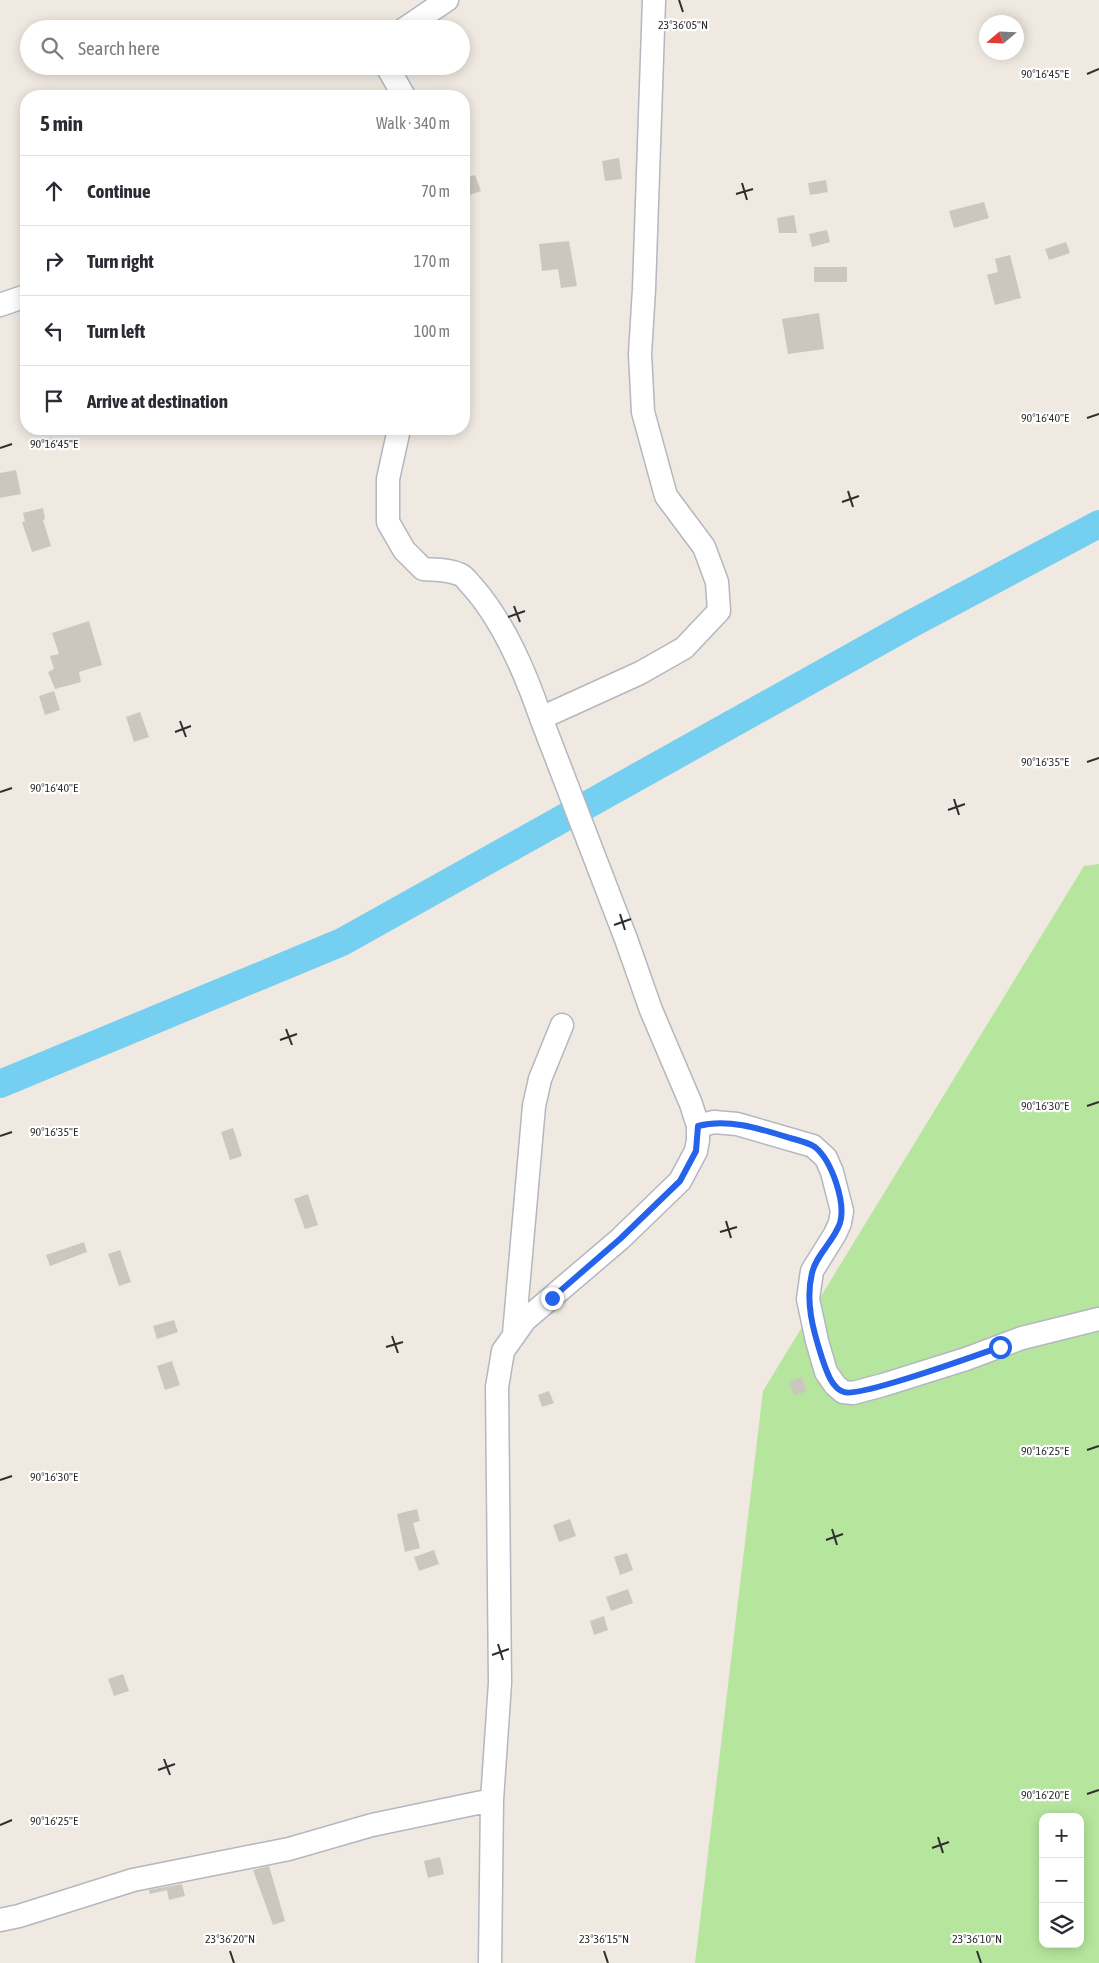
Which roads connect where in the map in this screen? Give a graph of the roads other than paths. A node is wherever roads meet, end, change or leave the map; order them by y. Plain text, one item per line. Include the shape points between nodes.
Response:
1 (447, 0) edge
2 (654, 0) edge
3 (417, 20) edge
4 (392, 75) edge
5 (401, 90) edge
6 (20, 298) edge
7 (0, 305) edge
8 (398, 435) edge
9 (541, 719) junction
10 (562, 1025) dead end
11 (698, 1126) junction
12 (1099, 1319) edge
13 (514, 1334) junction
14 (492, 1800) junction
15 (0, 1920) edge
16 (490, 1963) edge

1 - 3 street
2 - 9 street via 640,354 643,412 666,496 704,547 717,582 719,611 684,648 640,673
4 - 5 street
6 - 7 street
8 - 9 street via 388,479 388,522 404,550 423,569 447,570 463,576 483,599 518,662
9 - 11 street
10 - 13 street via 540,1079 534,1106
11 - 12 street via 714,1122 747,1127 814,1146 826,1158 842,1211 835,1234 812,1271 808,1299 826,1372 843,1392 853,1393 883,1385 1022,1338
11 - 13 street via 696,1151 680,1181 620,1239 525,1320
13 - 14 street via 503,1351 497,1387 500,1683
14 - 15 street via 289,1848 133,1880
14 - 16 street

